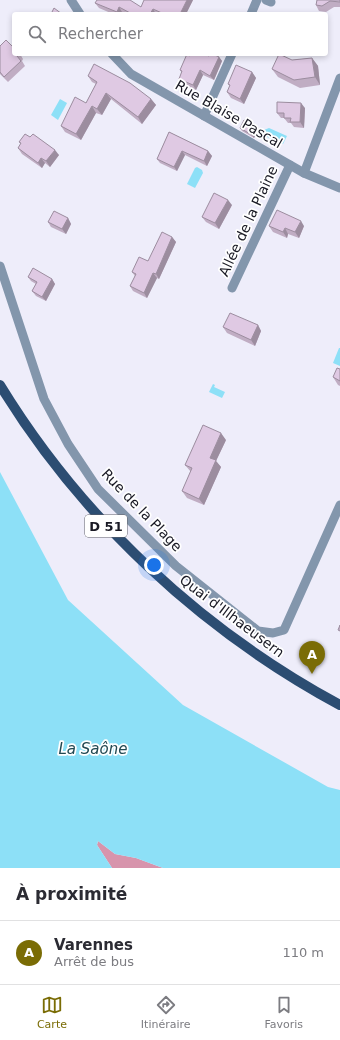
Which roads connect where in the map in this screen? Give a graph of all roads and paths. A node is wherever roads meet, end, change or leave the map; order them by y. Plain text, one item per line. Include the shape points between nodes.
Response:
1 (71, 0) edge
2 (257, 0) edge
3 (79, 12) edge
4 (252, 12) edge
5 (114, 56) edge
6 (231, 56) edge
7 (340, 78) edge
8 (204, 116) junction
9 (290, 165) junction
10 (304, 173) junction
11 (340, 188) edge
12 (0, 266) edge
13 (232, 288) dead end
14 (0, 385) edge
15 (340, 505) edge
16 (340, 705) edge

1 - 3 street
2 - 4 street
5 - 8 street, Rue Blaise Pascal via 131,74
6 - 8 street
7 - 10 street
8 - 9 street, Rue Blaise Pascal
9 - 10 street, Rue Blaise Pascal
9 - 13 street, Allée de la Plaine
10 - 11 street, Rue Blaise Pascal
12 - 15 street, Rue de la Plage via 44,399 68,444 98,489 176,566 258,631 273,633 284,630
14 - 16 main road, Quai d'Illhaeusern / D 51 via 43,450 104,524 139,558 171,588 261,659

